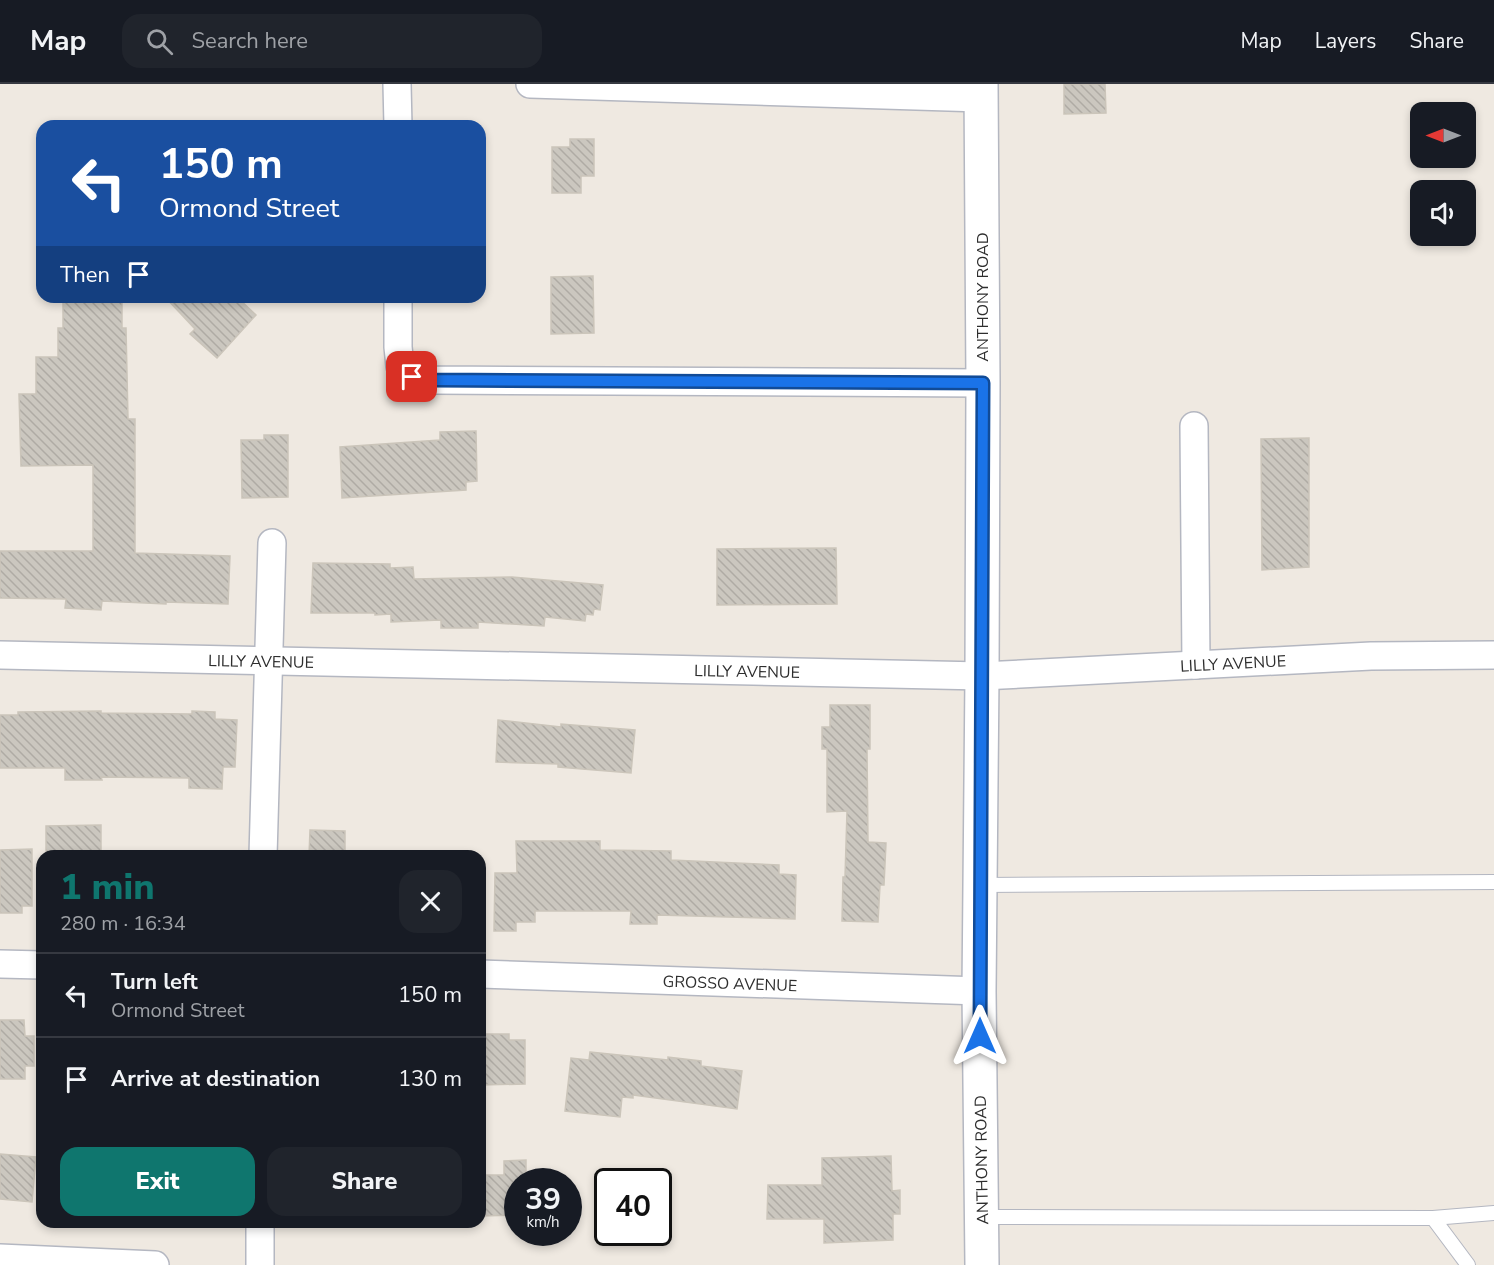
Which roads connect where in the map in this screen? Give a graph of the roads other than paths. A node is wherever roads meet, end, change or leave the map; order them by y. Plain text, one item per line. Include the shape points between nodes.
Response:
1 (398, 84) edge
2 (530, 84) edge
3 (981, 91) edge
4 (398, 120) edge
5 (398, 303) edge
6 (983, 383) junction
7 (1194, 426) dead end
8 (273, 543) dead end
9 (0, 655) edge
10 (1494, 656) edge
11 (269, 661) junction
12 (1196, 665) junction
13 (982, 676) junction
14 (263, 850) edge
15 (1494, 882) edge
16 (980, 885) junction
17 (0, 964) edge
18 (36, 964) edge
19 (486, 974) edge
20 (979, 991) junction
21 (1494, 1213) edge
22 (982, 1217) junction
23 (1433, 1218) junction
24 (260, 1228) edge
25 (0, 1258) edge
26 (155, 1265) edge
27 (260, 1265) edge
28 (982, 1265) edge
29 (1468, 1265) edge

1 - 4 street
2 - 3 street
3 - 6 street, ANTHONY ROAD
5 - 6 street via 400,366 412,377
6 - 13 street, ANTHONY ROAD
7 - 12 street
8 - 11 street
9 - 11 street, LILLY AVENUE
10 - 12 street, LILLY AVENUE via 1371,656
11 - 13 street, LILLY AVENUE
11 - 14 street
12 - 13 street, LILLY AVENUE
13 - 16 street, ANTHONY ROAD
15 - 16 lane
16 - 20 street, ANTHONY ROAD
17 - 18 street
19 - 20 street, GROSSO AVENUE
20 - 22 street, ANTHONY ROAD
21 - 23 lane
22 - 23 lane
22 - 28 street, ANTHONY ROAD
23 - 29 lane
24 - 27 street
25 - 26 street

